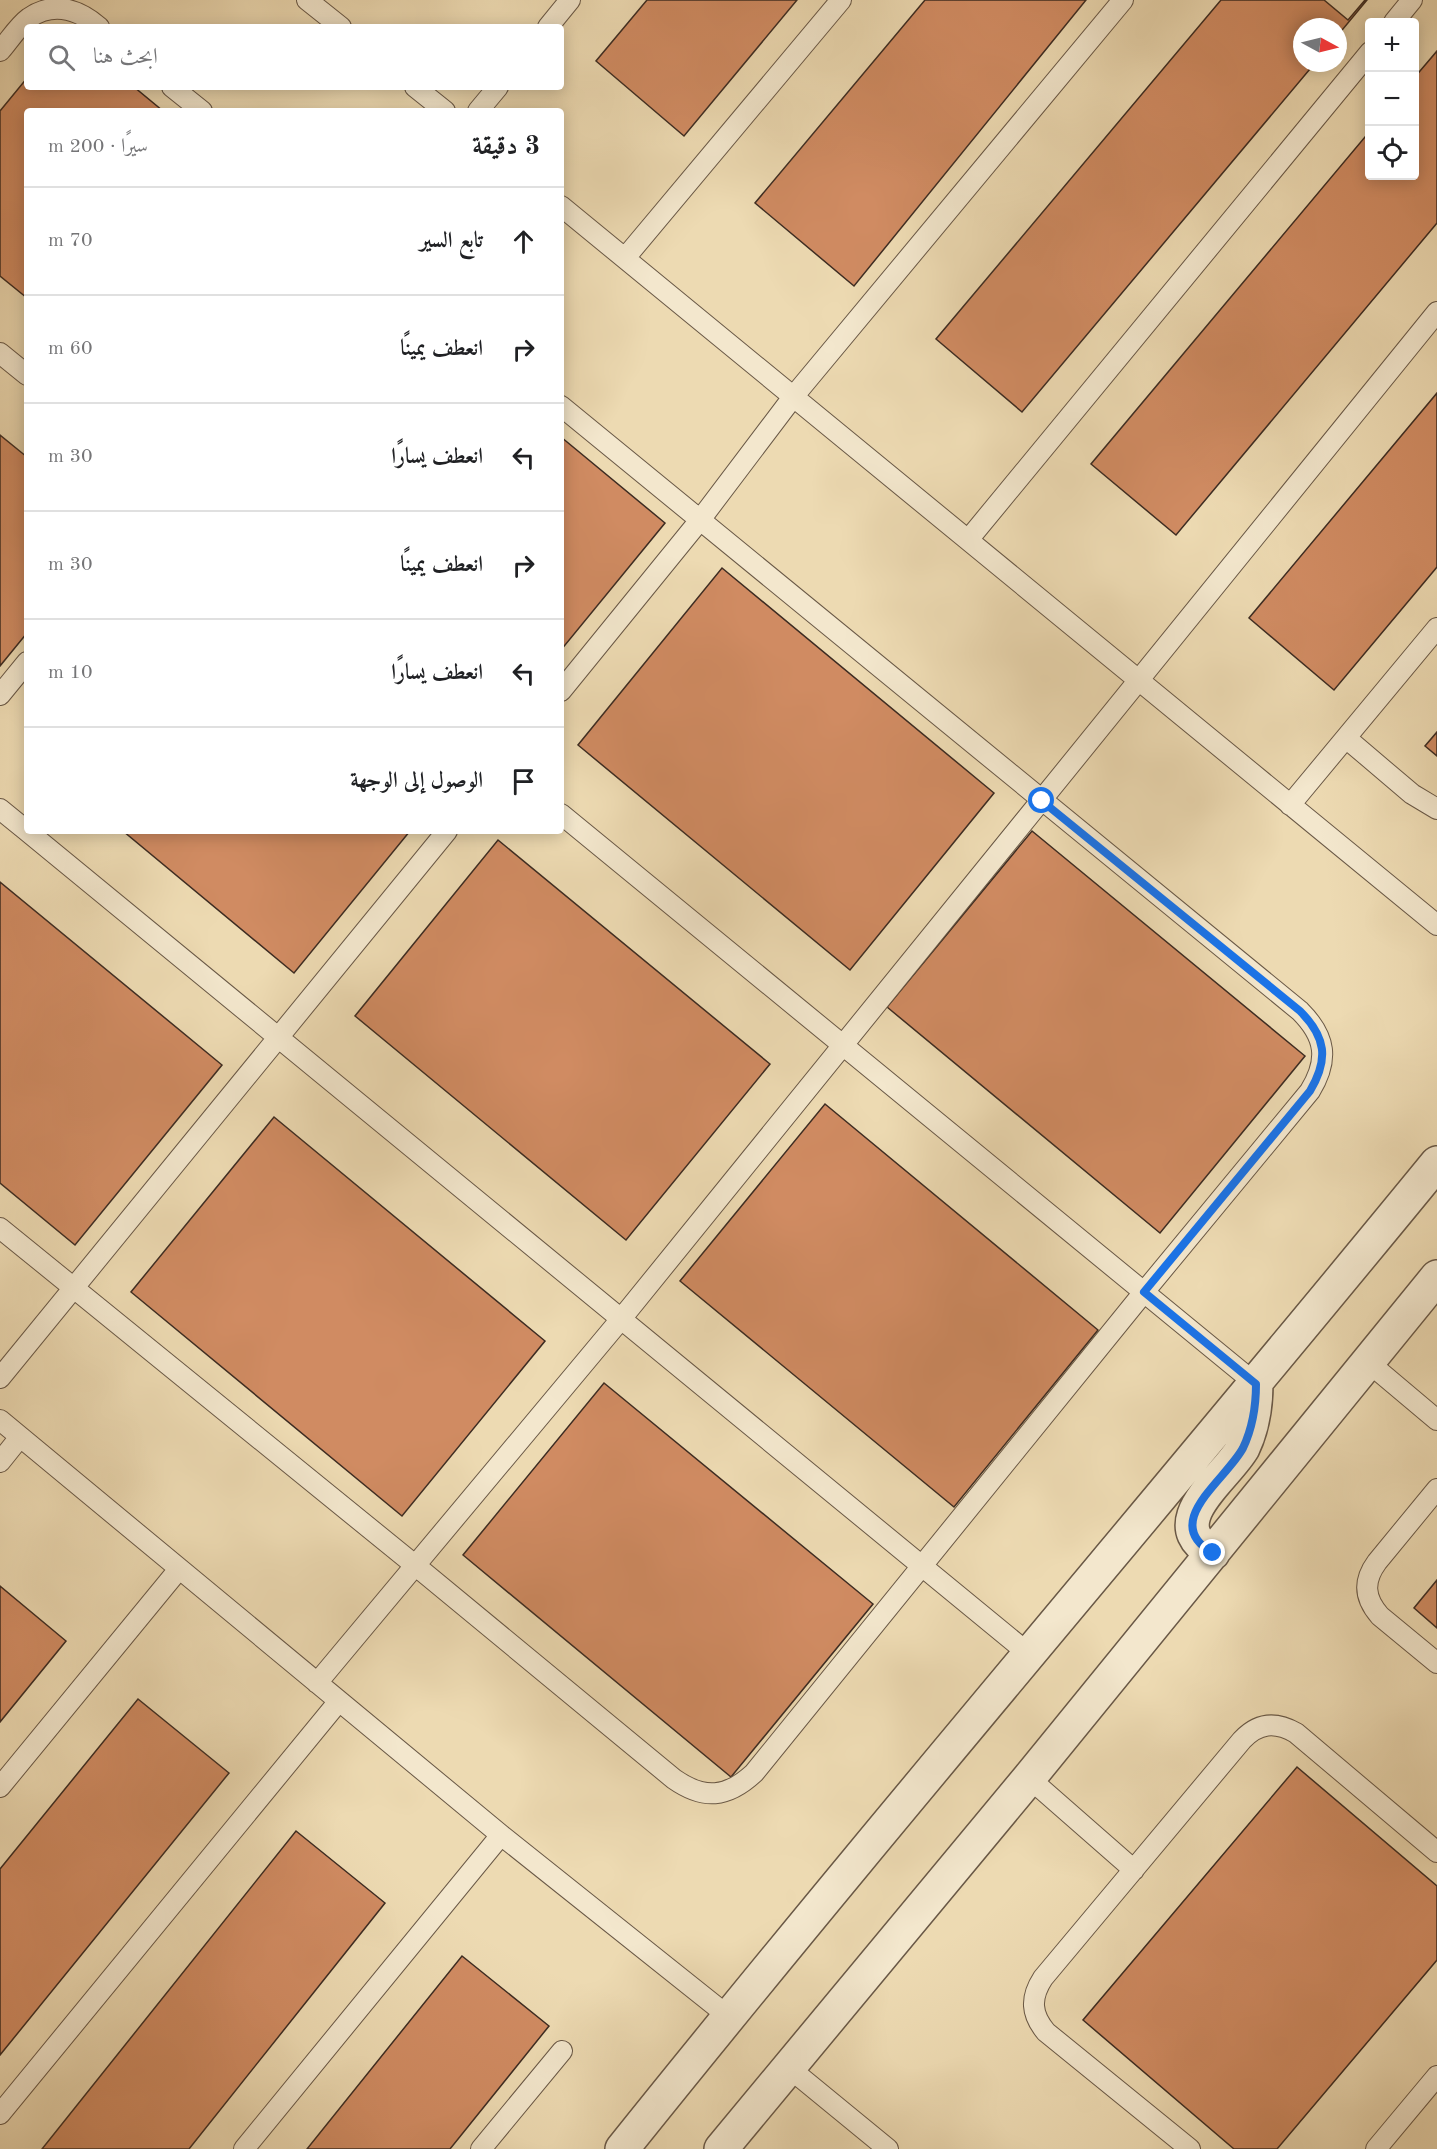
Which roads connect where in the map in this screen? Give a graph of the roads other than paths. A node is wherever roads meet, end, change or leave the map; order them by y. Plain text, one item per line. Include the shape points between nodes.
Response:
1 (308, 0) edge
2 (570, 0) edge
3 (841, 0) edge
4 (1123, 0) edge
5 (1412, 0) edge
6 (1397, 18) edge
7 (95, 24) edge
8 (337, 24) edge
9 (550, 24) edge
10 (0, 51) edge
11 (1365, 58) edge
12 (176, 90) edge
13 (419, 90) edge
14 (496, 90) edge
15 (198, 108) edge
16 (441, 108) edge
17 (480, 108) edge
18 (564, 208) edge
19 (625, 258) junction
20 (1437, 312) edge
21 (0, 353) edge
22 (24, 373) edge
23 (793, 397) junction
24 (564, 408) edge
25 (700, 520) junction
26 (968, 540) junction
27 (1437, 628) edge
28 (24, 666) edge
29 (1137, 680) junction
30 (564, 687) edge
31 (0, 695) edge
32 (1346, 738) junction
33 (1042, 801) junction
34 (1290, 805) junction
35 (0, 809) edge
36 (1437, 809) edge
37 (564, 816) edge
38 (24, 829) edge
39 (31, 834) edge
40 (445, 834) edge
41 (1437, 925) edge
42 (278, 1037) junction
43 (844, 1046) junction
44 (1437, 1162) edge
45 (0, 1228) edge
46 (1437, 1277) edge
47 (74, 1288) junction
48 (1144, 1292) junction
49 (621, 1319) junction
50 (1368, 1362) junction
51 (0, 1378) edge
52 (1256, 1384) junction
53 (0, 1420) edge
54 (1437, 1420) edge
55 (20, 1437) junction
56 (0, 1462) edge
57 (1437, 1489) edge
58 (1213, 1553) junction
59 (416, 1566) junction
60 (922, 1566) junction
61 (179, 1569) junction
62 (1029, 1654) junction
63 (1437, 1663) edge
64 (317, 1683) junction
65 (339, 1701) junction
66 (1029, 1778) junction
67 (0, 1787) edge
68 (501, 1835) junction
69 (1437, 1852) edge
70 (1134, 1869) junction
71 (728, 2016) junction
72 (562, 2051) dead end
73 (788, 2067) junction
74 (1437, 2076) edge
75 (0, 2114) edge
76 (244, 2149) edge
77 (481, 2149) edge
78 (622, 2149) edge
79 (721, 2149) edge
80 (888, 2149) edge
81 (1190, 2149) edge
82 (1376, 2149) edge

1 - 8 lane
2 - 9 lane
3 - 19 lane
4 - 23 lane
5 - 6 lane
7 - 10 lane via 79,12 44,10 28,19
11 - 26 lane
12 - 15 lane
13 - 16 lane
14 - 17 lane
18 - 19 lane
19 - 23 lane
20 - 29 lane
21 - 22 lane
23 - 25 lane
23 - 26 lane
24 - 25 lane
25 - 30 lane
25 - 33 lane
26 - 29 lane
27 - 32 lane
28 - 31 lane
29 - 33 lane
29 - 34 lane
32 - 34 lane
32 - 36 lane via 1412,794
33 - 43 lane
33 - 48 lane via 1300,1011 1321,1040 1323,1058 1310,1091
34 - 41 lane
35 - 38 lane
37 - 43 lane
39 - 42 lane
40 - 42 lane
42 - 47 lane
42 - 49 lane
43 - 48 lane
43 - 49 lane
44 - 52 street
45 - 47 lane
46 - 50 street
47 - 51 lane
47 - 59 lane
48 - 52 lane
48 - 60 lane
49 - 59 lane
49 - 60 lane
50 - 54 lane
50 - 58 street
52 - 58 street via 1256,1406 1242,1448 1194,1512 1195,1537
52 - 62 street
53 - 55 lane
55 - 56 lane
55 - 61 lane
57 - 63 lane via 1377,1562 1366,1583 1367,1595 1376,1611
58 - 66 street
59 - 60 lane via 674,1779 706,1794 741,1785 754,1773
59 - 64 lane
60 - 62 lane
61 - 64 lane
61 - 67 lane
62 - 71 street
64 - 65 lane
65 - 68 lane
65 - 75 lane
66 - 70 lane
66 - 73 street
68 - 71 lane
68 - 76 lane
69 - 70 lane via 1296,1733 1273,1725 1261,1726 1246,1736
70 - 81 lane via 1043,1978 1033,2000 1034,2012 1046,2032
71 - 78 street
72 - 77 lane
73 - 79 street
73 - 80 lane
74 - 82 lane

